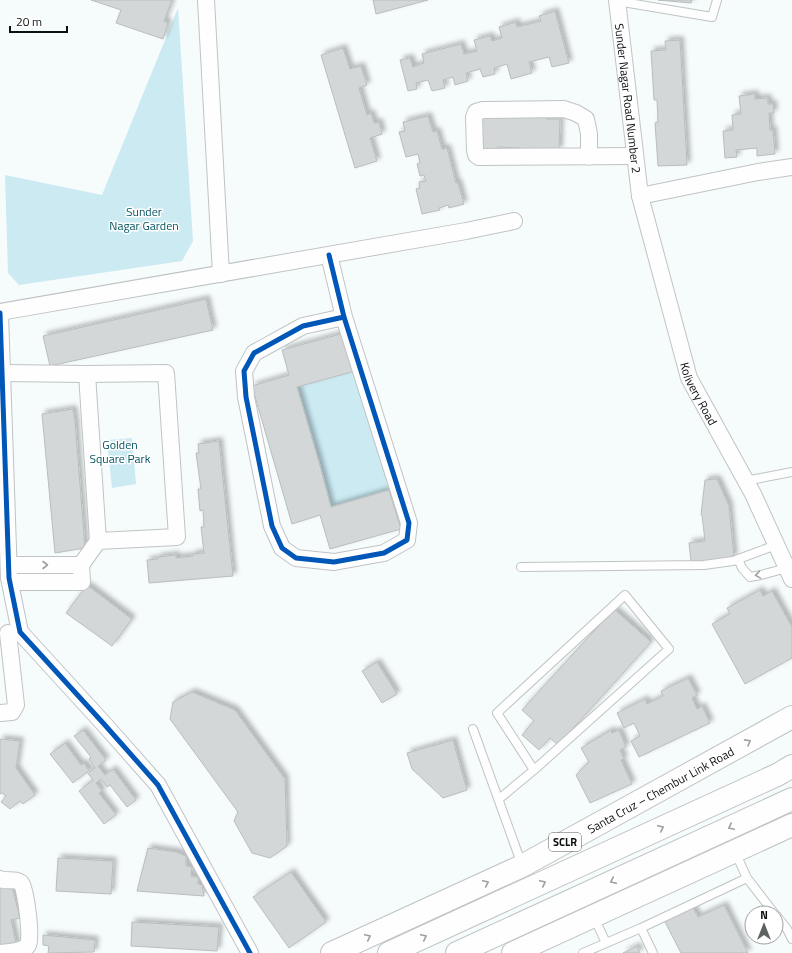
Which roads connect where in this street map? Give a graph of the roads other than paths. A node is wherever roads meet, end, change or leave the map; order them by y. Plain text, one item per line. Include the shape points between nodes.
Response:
1 (206, 0) edge
2 (617, 0) edge
3 (716, 0) edge
4 (635, 156) junction
5 (589, 157) junction
6 (792, 167) edge
7 (640, 196) junction
8 (514, 221) dead end
9 (329, 255) junction
10 (221, 274) junction
11 (0, 312) edge
12 (344, 318) junction
13 (2, 373) junction
14 (87, 374) junction
15 (792, 472) edge
16 (745, 481) junction
17 (98, 541) junction
18 (776, 545) junction
19 (738, 559) junction
20 (9, 565) junction
21 (81, 565) junction
22 (521, 567) dead end
23 (790, 573) edge
24 (10, 582) junction
25 (9, 633) edge
26 (5, 656) edge
27 (0, 714) edge
28 (792, 717) edge
29 (473, 729) dead end
30 (788, 769) edge
31 (534, 770) junction
32 (499, 799) junction
33 (785, 802) edge
34 (792, 825) edge
35 (735, 851) junction
36 (522, 866) junction
37 (0, 878) edge
38 (747, 878) junction
39 (768, 905) edge
40 (594, 916) junction
41 (784, 925) edge
42 (641, 928) junction
43 (792, 939) edge
44 (606, 943) junction
45 (1, 953) edge
46 (250, 953) edge
47 (332, 953) edge
48 (389, 953) edge
49 (457, 953) edge
50 (486, 953) edge
51 (513, 953) edge
52 (583, 953) edge
53 (653, 953) edge

1 - 10 street
2 - 3 lane via 712,17
2 - 4 street, Sunder Nagar Road Number 2
4 - 5 street
4 - 7 street, Sunder Nagar Road Number 2
5 - 5 street via 479,157 475,150 474,117 476,112 483,110 564,109 576,113 586,120
6 - 7 street
7 - 16 street, Kolivery Road via 689,378
8 - 9 street
9 - 10 street
9 - 12 street
10 - 11 street
11 - 13 street
12 - 12 street via 303,326 254,353 244,371 246,397 272,526 282,548 296,558 334,562 384,552 408,540 409,523
13 - 14 street
13 - 20 street
14 - 17 street
14 - 17 street via 166,373 177,537
15 - 16 lane
16 - 18 street, Kolivery Road
17 - 21 street
18 - 19 lane
18 - 23 street, Kolivery Road
19 - 22 lane via 704,565
23 -> 19 lane via 750,577
20 -> 21 street
20 - 24 street
21 - 24 street via 82,582
24 - 25 street
25 - 26 street
25 - 46 street via 104,724 158,785
26 - 27 street via 16,705 12,712
36 -> 28 highway, Santa Cruz – Chembur Link Road / SCLR
29 - 32 lane
48 -> 30 highway
31 - 31 lane via 669,649 625,595 497,713
31 - 32 lane
32 - 36 lane
33 -> 49 highway
33 - 50 highway via 774,822
34 - 35 highway
35 - 38 lane
35 - 40 highway
47 -> 36 highway, Santa Cruz – Chembur Link Road / SCLR
37 - 45 street via 4,881 17,881 23,888 29,940 23,949
38 - 39 lane
38 - 42 lane
40 - 44 lane
40 - 51 highway
41 - 43 lane
42 - 44 lane
42 - 53 lane
44 - 52 lane

